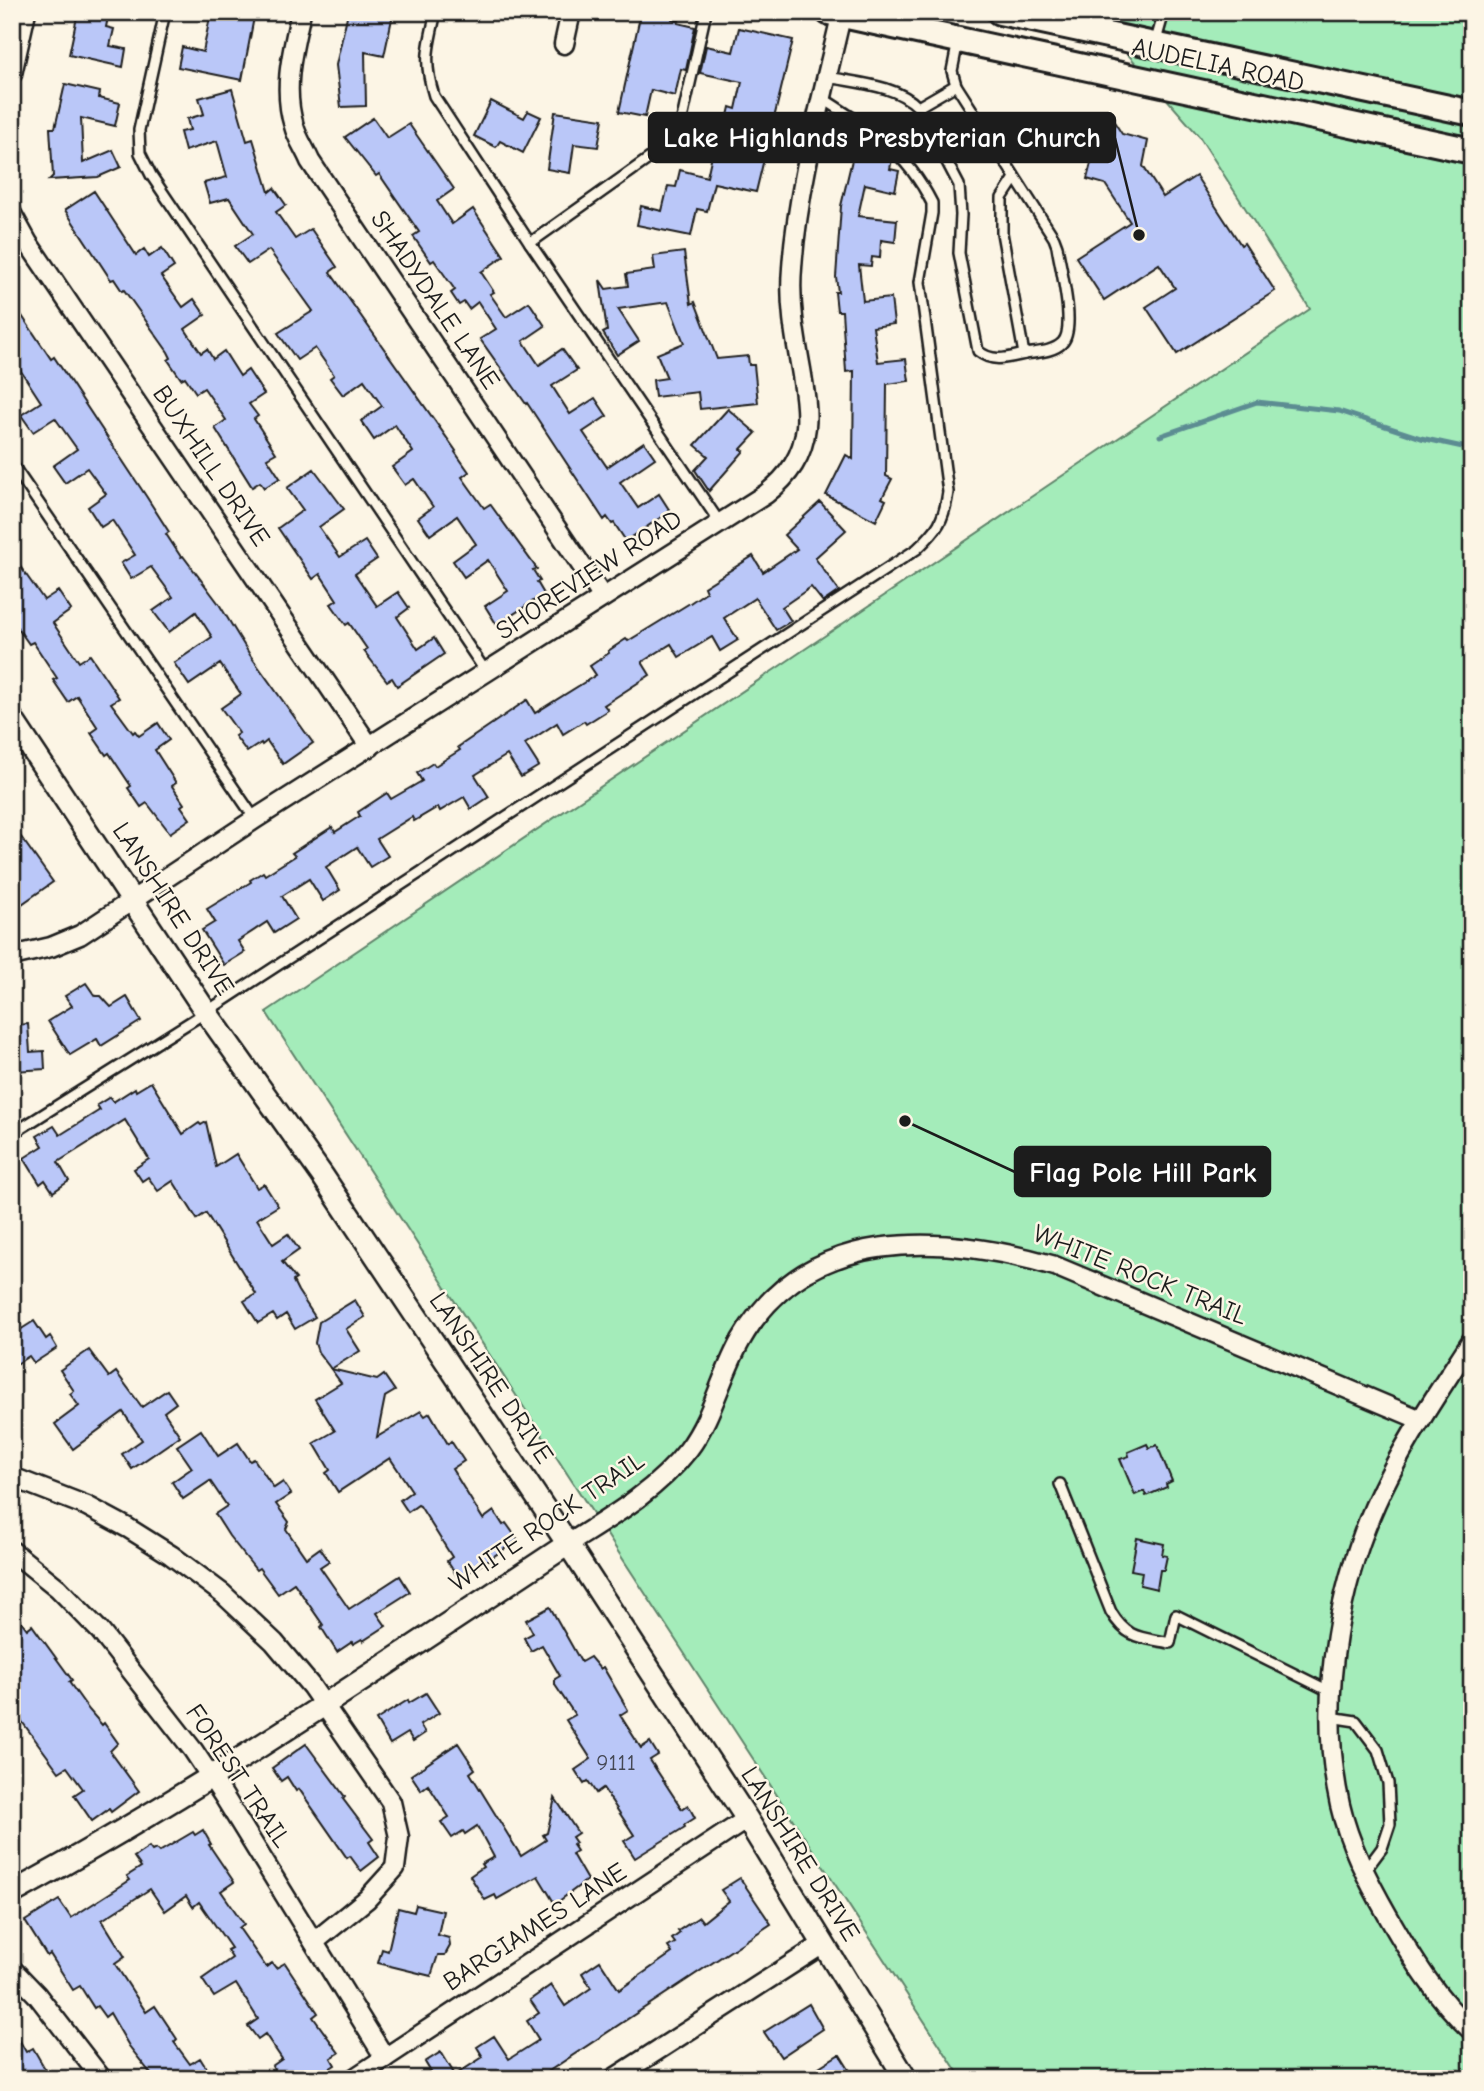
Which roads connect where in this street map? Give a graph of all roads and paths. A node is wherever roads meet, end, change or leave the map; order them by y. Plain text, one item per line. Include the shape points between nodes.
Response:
1 (26, 12) edge
2 (165, 12) edge
3 (301, 12) edge
4 (436, 12) edge
5 (571, 12) edge
6 (706, 12) edge
7 (1000, 12) edge
8 (1164, 12) edge
9 (837, 13) edge
10 (958, 41) junction
11 (564, 44) dead end
12 (1155, 45) junction
13 (12, 74) edge
14 (828, 77) junction
15 (1148, 80) junction
16 (956, 85) junction
17 (822, 98) junction
18 (918, 107) junction
19 (1472, 113) edge
20 (1472, 151) edge
21 (1015, 178) junction
22 (12, 214) edge
23 (530, 243) junction
24 (1024, 354) junction
25 (12, 464) edge
26 (720, 523) junction
27 (603, 596) junction
28 (486, 672) junction
29 (12, 719) edge
30 (370, 747) junction
31 (256, 819) junction
32 (134, 899) junction
33 (12, 956) edge
34 (206, 1012) junction
35 (12, 1134) edge
36 (1472, 1340) edge
37 (1421, 1420) junction
38 (12, 1477) edge
39 (1060, 1484) dead end
40 (568, 1544) junction
41 (12, 1551) edge
42 (1331, 1692) junction
43 (324, 1705) junction
44 (1330, 1717) junction
45 (212, 1776) junction
46 (747, 1819) junction
47 (1364, 1871) junction
48 (12, 1893) edge
49 (314, 1942) junction
50 (823, 1944) junction
51 (12, 1969) edge
52 (1472, 2031) edge
53 (385, 2058) junction
54 (102, 2079) edge
55 (353, 2079) edge
56 (613, 2079) edge
57 (906, 2079) edge

1 - 13 street
2 - 28 lane via 139,130 140,153
3 - 27 street, SHADYDALE LANE via 288,90 294,125 310,160
4 - 23 lane via 426,71 435,96
5 - 11 street
6 - 23 lane via 677,134
7 - 12 main road, AUDELIA ROAD
8 - 12 lane
9 - 10 main road, AUDELIA ROAD
9 - 14 street, SHOREVIEW ROAD
10 - 15 main road, AUDELIA ROAD
10 - 16 lane via 952,71
12 - 15 main road
12 - 19 main road, AUDELIA ROAD
14 - 17 street, SHOREVIEW ROAD
14 - 18 lane via 898,92
15 - 20 main road, AUDELIA ROAD
16 - 18 lane
16 - 21 lane
17 - 26 street, SHOREVIEW ROAD via 799,209 792,270 793,319 806,403 801,450 778,485
17 - 34 lane via 895,150 932,204 920,282 948,492 945,515 935,533
18 - 24 lane via 959,185 959,253 978,351 992,359
21 - 24 lane via 1002,198 1002,233
21 - 24 lane via 1054,238 1069,324 1061,345
22 - 30 street, BUXHILL DRIVE
23 - 26 lane
25 - 31 lane
26 - 27 street, SHOREVIEW ROAD
27 - 28 street, SHOREVIEW ROAD
28 - 30 street, SHOREVIEW ROAD
29 - 32 street, LANSHIRE DRIVE
30 - 31 street, SHOREVIEW ROAD
31 - 32 street, SHOREVIEW ROAD
32 - 33 street, SHOREVIEW ROAD via 80,935
32 - 34 street, LANSHIRE DRIVE
34 - 35 lane
34 - 40 street, LANSHIRE DRIVE via 322,1175
36 - 37 street
37 - 40 street, WHITE ROCK TRAIL via 1055,1266 954,1244 873,1249 822,1263 782,1289 741,1340 705,1422 670,1471 633,1502
37 - 42 street via 1389,1476 1355,1558
38 - 43 street via 87,1506 171,1555 223,1594 274,1642
39 - 42 lane via 1121,1628 1170,1643 1176,1615
40 - 43 street, WHITE ROCK TRAIL
40 - 46 street, LANSHIRE DRIVE
41 - 45 street, FOREST TRAIL via 58,1588 100,1631
42 - 44 street
43 - 45 street, WHITE ROCK TRAIL
43 - 49 street via 391,1802 399,1837 395,1868 367,1899
44 - 47 street via 1341,1807
44 - 47 lane via 1356,1721 1378,1750 1388,1783 1390,1825 1382,1848
45 - 48 street, WHITE ROCK TRAIL
45 - 49 street, FOREST TRAIL
46 - 50 street, LANSHIRE DRIVE
46 - 53 street, BARGIAMES LANE
47 - 52 street via 1415,1963
49 - 53 street, FOREST TRAIL
50 - 56 street
50 - 57 street, LANSHIRE DRIVE
51 - 54 street
53 - 55 street, BARGIAMES LANE

